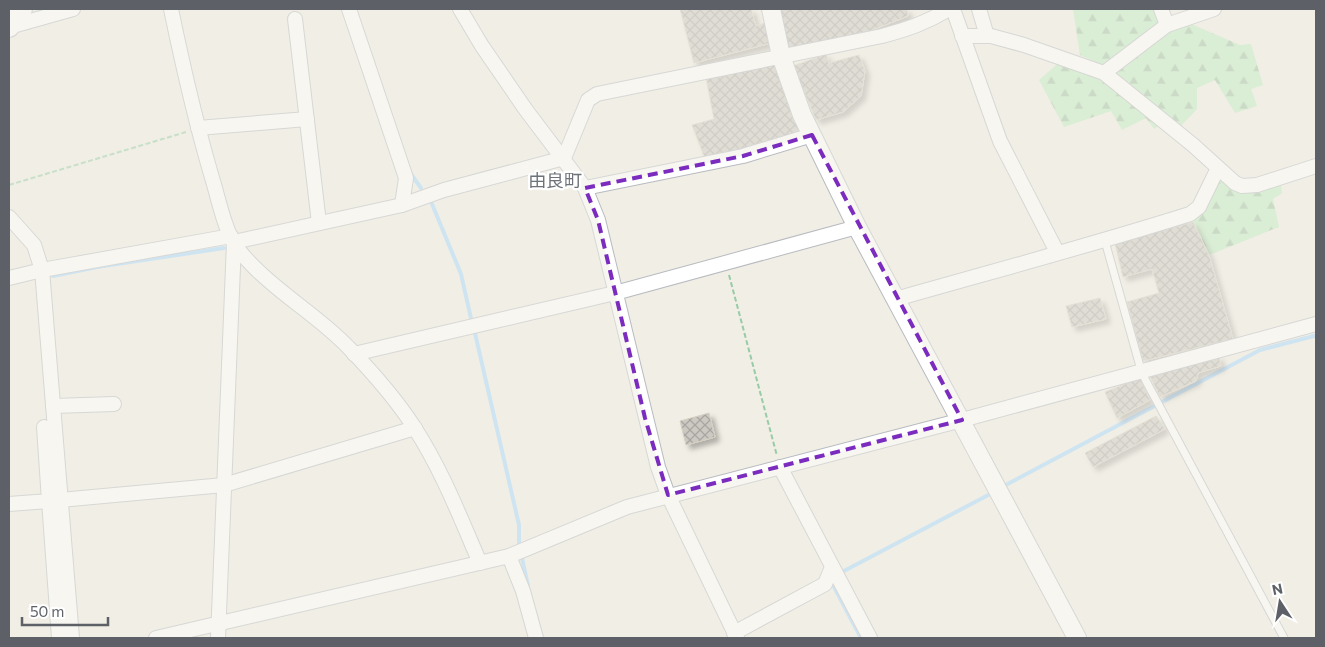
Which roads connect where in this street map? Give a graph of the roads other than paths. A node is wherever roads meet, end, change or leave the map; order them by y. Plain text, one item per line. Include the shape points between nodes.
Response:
1 (22, 9) edge
2 (73, 9) edge
3 (171, 9) edge
4 (349, 9) edge
5 (460, 9) edge
6 (771, 9) edge
7 (949, 9) edge
8 (953, 9) edge
9 (979, 9) edge
10 (1161, 9) edge
11 (1214, 9) edge
12 (295, 18) dead end
13 (1167, 25) junction
14 (9, 27) edge
15 (962, 36) junction
16 (987, 36) junction
17 (781, 56) junction
18 (1104, 73) junction
19 (307, 119) junction
20 (198, 128) junction
21 (812, 135) junction
22 (564, 158) junction
23 (1316, 166) edge
24 (1218, 168) junction
25 (585, 188) junction
26 (402, 204) junction
27 (9, 217) edge
28 (319, 223) junction
29 (857, 227) junction
30 (232, 239) junction
31 (1105, 241) junction
32 (1057, 252) junction
33 (42, 270) junction
34 (9, 278) edge
35 (615, 293) junction
36 (896, 299) junction
37 (1316, 324) edge
38 (354, 354) junction
39 (1142, 370) junction
40 (114, 404) dead end
41 (53, 406) junction
42 (962, 420) junction
43 (44, 427) dead end
44 (415, 428) junction
45 (780, 467) junction
46 (224, 485) junction
47 (668, 495) junction
48 (55, 501) junction
49 (9, 504) edge
50 (509, 556) junction
51 (480, 563) junction
52 (832, 567) junction
53 (218, 623) junction
54 (735, 636) edge
55 (59, 638) edge
56 (72, 638) edge
57 (156, 638) edge
58 (218, 638) edge
59 (536, 638) edge
60 (870, 638) edge
61 (1077, 638) edge
62 (1284, 638) edge

1 - 14 main road
2 - 14 street
3 - 20 street
4 - 26 street via 406,178
5 - 22 street via 520,102
6 - 17 street
7 - 17 street via 913,28
8 - 15 street
9 - 16 street
10 - 13 street
11 - 13 street
12 - 19 street
13 - 18 street
15 - 16 street
15 - 32 street via 1000,141
16 - 18 street via 1024,45
17 - 21 street
17 - 22 street via 597,94 588,100
18 - 24 street
19 - 20 street
19 - 28 street
20 - 30 street
21 - 25 street via 743,156
21 - 29 street
22 - 25 street
22 - 26 street
23 - 24 street via 1257,185 1242,186
24 - 31 street via 1199,208 1190,214
25 - 35 street via 598,220
26 - 28 street
27 - 33 street via 34,245
28 - 30 street
29 - 35 street
29 - 36 street
30 - 33 street
30 - 38 street via 270,283 325,326
30 - 46 street
31 - 32 street
31 - 39 lane
32 - 36 street
33 - 34 street
33 - 41 street
35 - 38 street
35 - 47 street via 655,459
36 - 42 street
37 - 39 street
38 - 44 street
39 - 42 street
39 - 62 lane
40 - 41 street
41 - 48 street
42 - 45 street
42 - 61 street
43 - 48 street
44 - 46 street
44 - 51 street via 449,492
45 - 47 street
45 - 52 street
46 - 48 street
46 - 53 street
47 - 50 street via 627,507
47 - 54 street
48 - 49 street
48 - 55 street
48 - 56 street
50 - 51 street
50 - 59 street
51 - 53 street
52 - 54 street via 825,584
52 - 60 street
53 - 57 street
53 - 58 street

